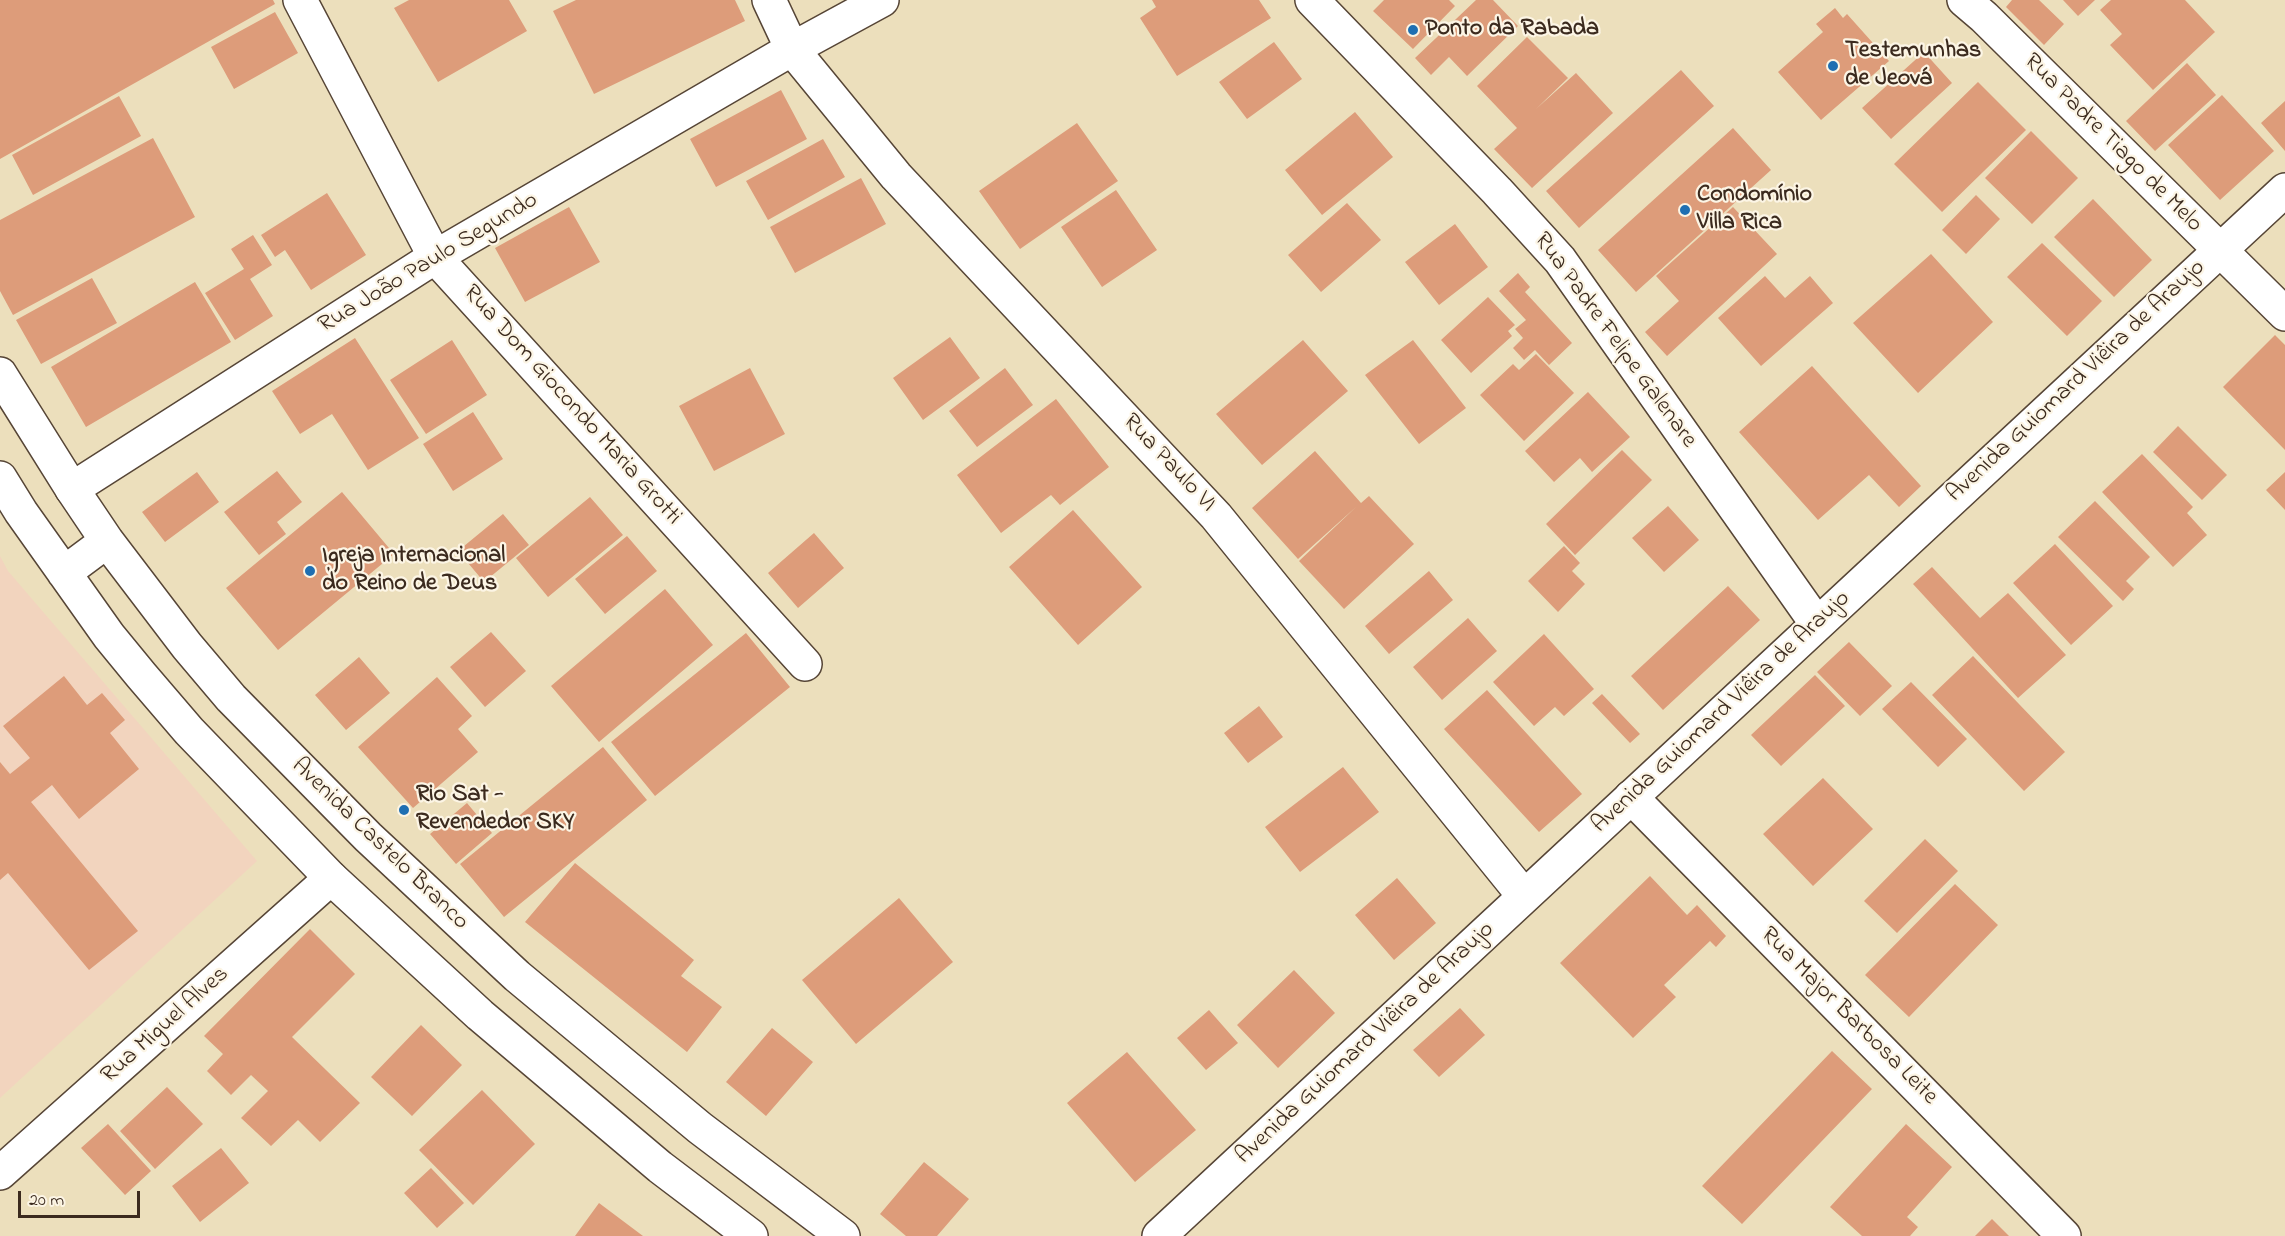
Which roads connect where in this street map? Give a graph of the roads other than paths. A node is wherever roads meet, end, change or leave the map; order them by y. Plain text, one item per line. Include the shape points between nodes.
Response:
1 (300, 0) edge
2 (769, 0) edge
3 (882, 0) edge
4 (1312, 0) edge
5 (1964, 0) edge
6 (792, 49) junction
7 (2285, 190) edge
8 (2219, 250) junction
9 (435, 257) junction
10 (2285, 314) edge
11 (0, 374) edge
12 (0, 478) edge
13 (72, 489) junction
14 (107, 541) junction
15 (64, 573) junction
16 (1817, 624) junction
17 (805, 664) dead end
18 (1631, 797) junction
19 (331, 878) junction
20 (1524, 897) junction
21 (0, 1173) edge
22 (751, 1236) edge
23 (843, 1236) edge
24 (1159, 1236) edge
25 (2064, 1236) edge

1 - 9 main road, Rua Dom Giocondo Maria Grotti
2 - 6 main road, Rua Paulo VI
3 - 6 main road, Rua João Paulo Segundo
4 - 16 main road, Rua Padre Felipe Galenare via 1560,260
5 - 8 main road, Rua Padre Tiago de Melo
6 - 9 main road, Rua João Paulo Segundo
6 - 20 main road, Rua Paulo VI via 896,176 1216,516
7 - 8 main road, Avenida Guiomard Viêira de Araujo
8 - 10 main road, Rua Padre Tiago de Melo
8 - 16 main road, Avenida Guiomard Viêira de Araujo
9 - 13 main road, Rua João Paulo Segundo
9 - 17 main road, Rua Dom Giocondo Maria Grotti
11 - 13 main road, Avenida Castelo Branco
12 - 15 main road
13 - 14 main road, Avenida Castelo Branco
14 - 15 main road
14 - 23 main road, Avenida Castelo Branco via 231,698 368,837 517,976 700,1128
15 - 19 main road via 110,636 189,730
16 - 18 main road, Avenida Guiomard Viêira de Araujo
18 - 20 main road, Avenida Guiomard Viêira de Araujo
18 - 25 main road, Rua Major Barbosa Leite
19 - 21 main road, Rua Miguel Alves
19 - 22 main road via 480,1015 660,1167
20 - 24 main road, Avenida Guiomard Viêira de Araujo

